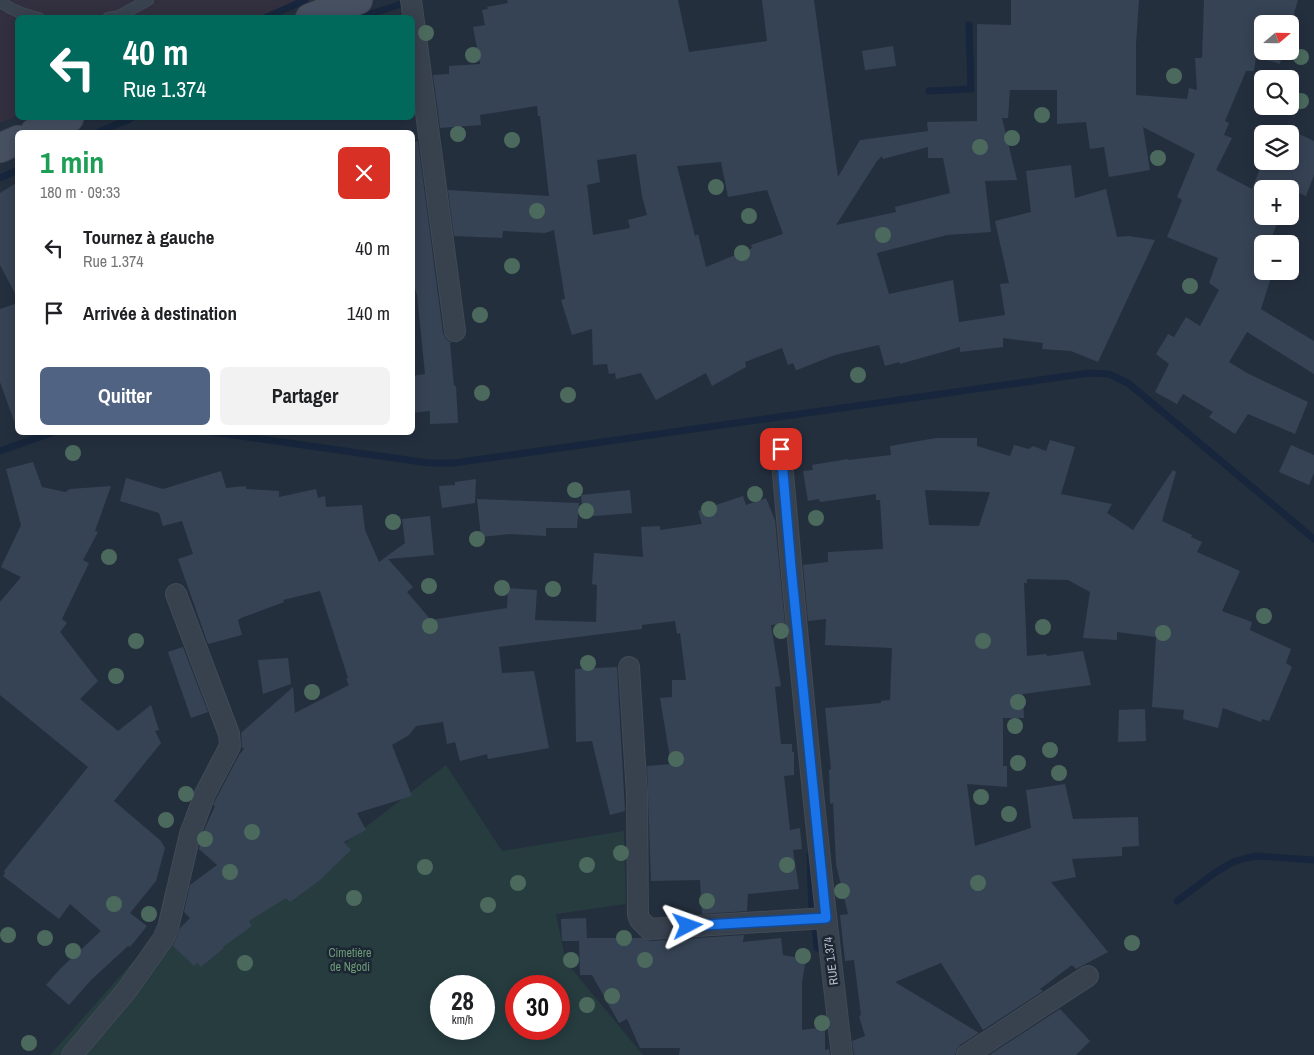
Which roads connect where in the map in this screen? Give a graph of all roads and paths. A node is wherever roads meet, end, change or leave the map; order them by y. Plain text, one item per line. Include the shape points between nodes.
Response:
1 (148, 0) edge
2 (358, 0) edge
3 (411, 0) edge
4 (0, 1) edge
5 (26, 15) edge
6 (121, 15) edge
7 (318, 15) edge
8 (413, 15) edge
9 (415, 30) edge
10 (64, 120) edge
11 (40, 130) edge
12 (15, 141) edge
13 (0, 148) edge
14 (455, 331) dead end
15 (781, 449) dead end
16 (176, 594) dead end
17 (628, 667) dead end
18 (826, 918) junction
19 (1088, 976) dead end
20 (72, 1055) edge
21 (842, 1055) edge
22 (967, 1055) edge

1 - 6 lane
2 - 7 main road
3 - 8 street
4 - 5 lane
9 - 14 street
10 - 11 main road
12 - 13 main road
15 - 18 street, RUE 1.374
16 - 20 street via 229,734 230,746 205,794 190,834 163,939 127,990
17 - 18 street via 637,795 640,920 649,929
18 - 21 street, RUE 1.374
19 - 22 street

